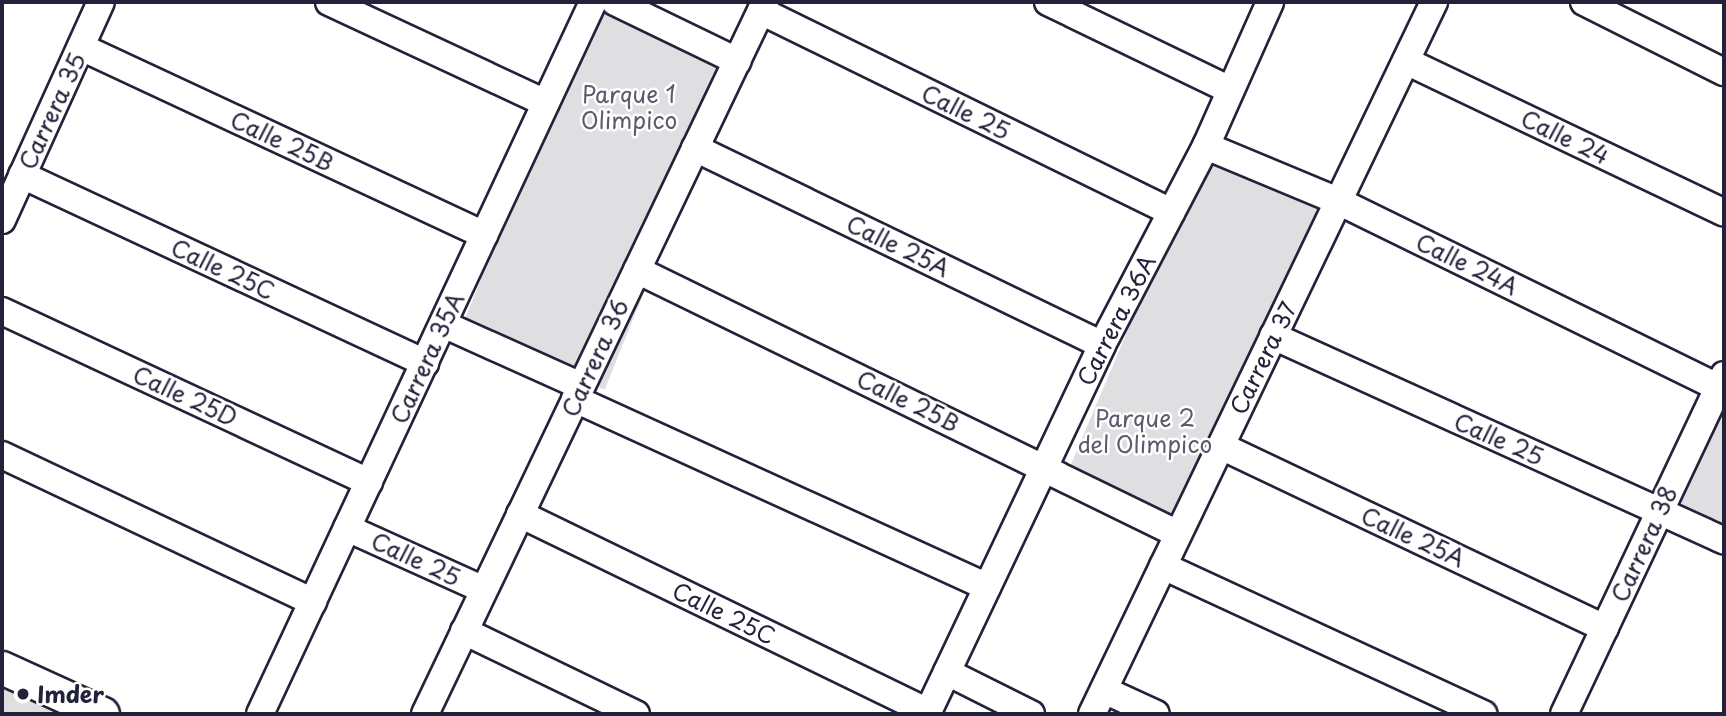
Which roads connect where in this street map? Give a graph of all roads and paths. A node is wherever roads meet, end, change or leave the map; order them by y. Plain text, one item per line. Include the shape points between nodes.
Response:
1 (101, 2) edge
2 (329, 2) edge
3 (593, 2) edge
4 (614, 2) edge
5 (1048, 2) edge
6 (1270, 2) edge
7 (1434, 2) edge
8 (1584, 2) edge
9 (763, 6) edge
10 (81, 47) junction
11 (737, 61) junction
12 (1405, 61) junction
13 (1724, 72) edge
14 (1228, 89) junction
15 (546, 103) junction
16 (1206, 145) junction
17 (695, 148) junction
18 (22, 175) junction
19 (1338, 201) junction
20 (1171, 212) junction
21 (1724, 213) edge
22 (2, 220) edge
23 (484, 235) junction
24 (637, 270) junction
25 (2, 311) edge
26 (443, 324) junction
27 (1273, 336) junction
28 (1102, 345) junction
29 (425, 363) junction
30 (1722, 384) edge
31 (578, 392) junction
32 (1220, 446) junction
33 (2, 455) edge
34 (1044, 467) junction
35 (369, 482) junction
36 (1659, 512) junction
37 (520, 514) junction
38 (347, 528) junction
39 (1178, 534) junction
40 (1724, 541) edge
41 (1163, 566) junction
42 (988, 587) junction
43 (484, 590) junction
44 (313, 602) junction
45 (1605, 628) junction
46 (464, 631) junction
47 (2, 668) edge
48 (947, 672) junction
49 (1104, 690) junction
50 (928, 713) edge
51 (103, 714) edge
52 (260, 714) edge
53 (425, 714) edge
54 (636, 714) edge
55 (1031, 714) edge
56 (1092, 714) edge
57 (1156, 714) edge
58 (1483, 714) edge
59 (1564, 714) edge

1 - 10 street, Carrera 35
2 - 15 street
3 - 15 street, Carrera 35A
4 - 11 street
5 - 14 street
6 - 14 street, Carrera 36A
7 - 12 street, Carrera 37
8 - 13 street
9 - 11 street, Carrera 36
9 - 20 street, Calle 25
10 - 18 street, Carrera 35
10 - 23 street, Calle 25B
11 - 17 street, Carrera 36
12 - 19 street, Carrera 37
12 - 21 street, Calle 24
14 - 16 street, Carrera 36A
15 - 23 street, Carrera 35A
16 - 19 street, Calle 24A
16 - 20 street, Carrera 36A
17 - 24 street, Carrera 36
17 - 28 street, Calle 25A
18 - 22 street, Carrera 35
18 - 29 street, Calle 25C
19 - 27 street, Carrera 37
19 - 30 street, Calle 24A
20 - 28 street, Carrera 36A
23 - 26 street, Carrera 35A
24 - 31 street, Carrera 36
24 - 34 street, Calle 25B
25 - 35 street, Calle 25D
26 - 29 street, Carrera 35A
26 - 31 street
27 - 32 street, Carrera 37
27 - 36 street, Calle 25
28 - 34 street, Carrera 36A
29 - 35 street, Carrera 35A
30 - 36 street, Carrera 38
31 - 37 street, Carrera 36
31 - 42 street
32 - 39 street, Carrera 37
32 - 45 street, Calle 25A
33 - 44 street
34 - 39 street, Calle 25B
34 - 42 street, Carrera 36A
35 - 38 street, Carrera 35A
36 - 40 street, Calle 25
36 - 45 street, Carrera 38
37 - 43 street, Carrera 36
37 - 50 street, Calle 25C
38 - 43 street, Calle 25
38 - 44 street, Carrera 35A
39 - 41 street, Carrera 37
41 - 49 street, Carrera 37
41 - 58 street
42 - 48 street, Carrera 36A
43 - 46 street, Carrera 36
44 - 52 street, Carrera 35A
45 - 59 street, Carrera 38
46 - 53 street, Carrera 36
46 - 54 street
47 - 51 street
48 - 50 street, Carrera 36A
48 - 55 street
49 - 56 street, Carrera 37
49 - 57 street

